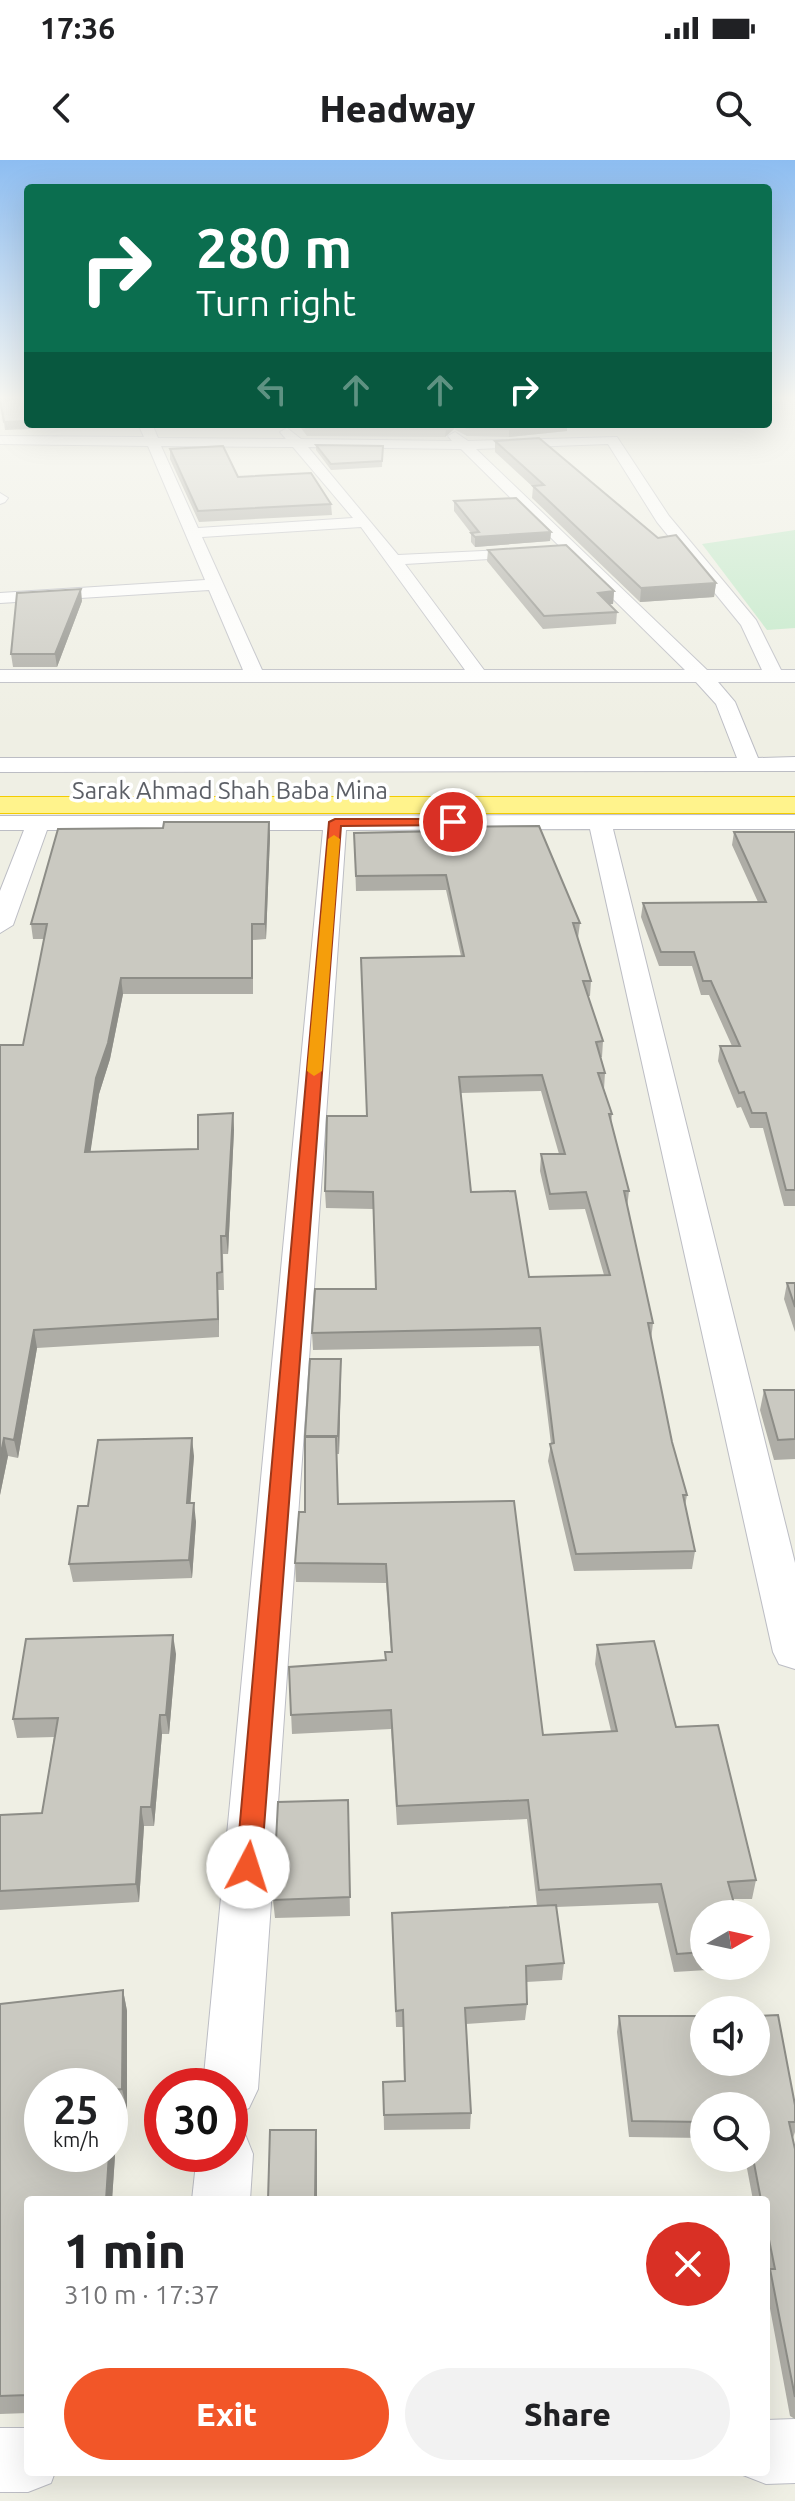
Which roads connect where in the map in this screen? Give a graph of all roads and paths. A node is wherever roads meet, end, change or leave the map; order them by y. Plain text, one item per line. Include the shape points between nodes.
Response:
1 (181, 508) edge
2 (353, 508) edge
3 (529, 508) edge
4 (656, 508) edge
5 (365, 522) junction
6 (191, 533) junction
7 (571, 548) junction
8 (393, 560) junction
9 (214, 585) junction
10 (0, 598) edge
11 (478, 675) junction
12 (701, 675) junction
13 (0, 676) edge
14 (255, 676) junction
15 (774, 676) junction
16 (795, 676) edge
17 (750, 764) junction
18 (795, 764) edge
19 (0, 765) edge
20 (795, 789) edge
21 (0, 790) edge
22 (0, 805) edge
23 (795, 805) edge
24 (335, 822) junction
25 (600, 822) junction
26 (795, 822) edge
27 (0, 823) edge
28 (38, 823) junction
29 (0, 925) edge
30 (795, 1652) edge
31 (232, 2068) edge
32 (223, 2172) edge
33 (221, 2196) edge
34 (795, 2451) edge
35 (770, 2452) edge
36 (0, 2460) edge
37 (24, 2460) edge

1 - 6 street
2 - 5 street
3 - 7 street
4 - 15 street via 750,624
5 - 6 street
5 - 8 street
6 - 9 street
7 - 8 street
7 - 12 street
8 - 11 street
9 - 10 street
9 - 14 street
11 - 12 street
11 - 14 street
12 - 15 street
12 - 17 street via 725,702
13 - 14 street
15 - 16 street
17 - 18 street
17 - 19 street
20 - 21 highway, Sarak Ahmad Shah Baba Mina
22 - 23 highway
24 - 25 street
24 - 28 street
24 - 31 street
25 - 26 street
25 - 30 street
27 - 28 street
28 - 29 street
32 - 33 street
34 - 35 street
36 - 37 street

